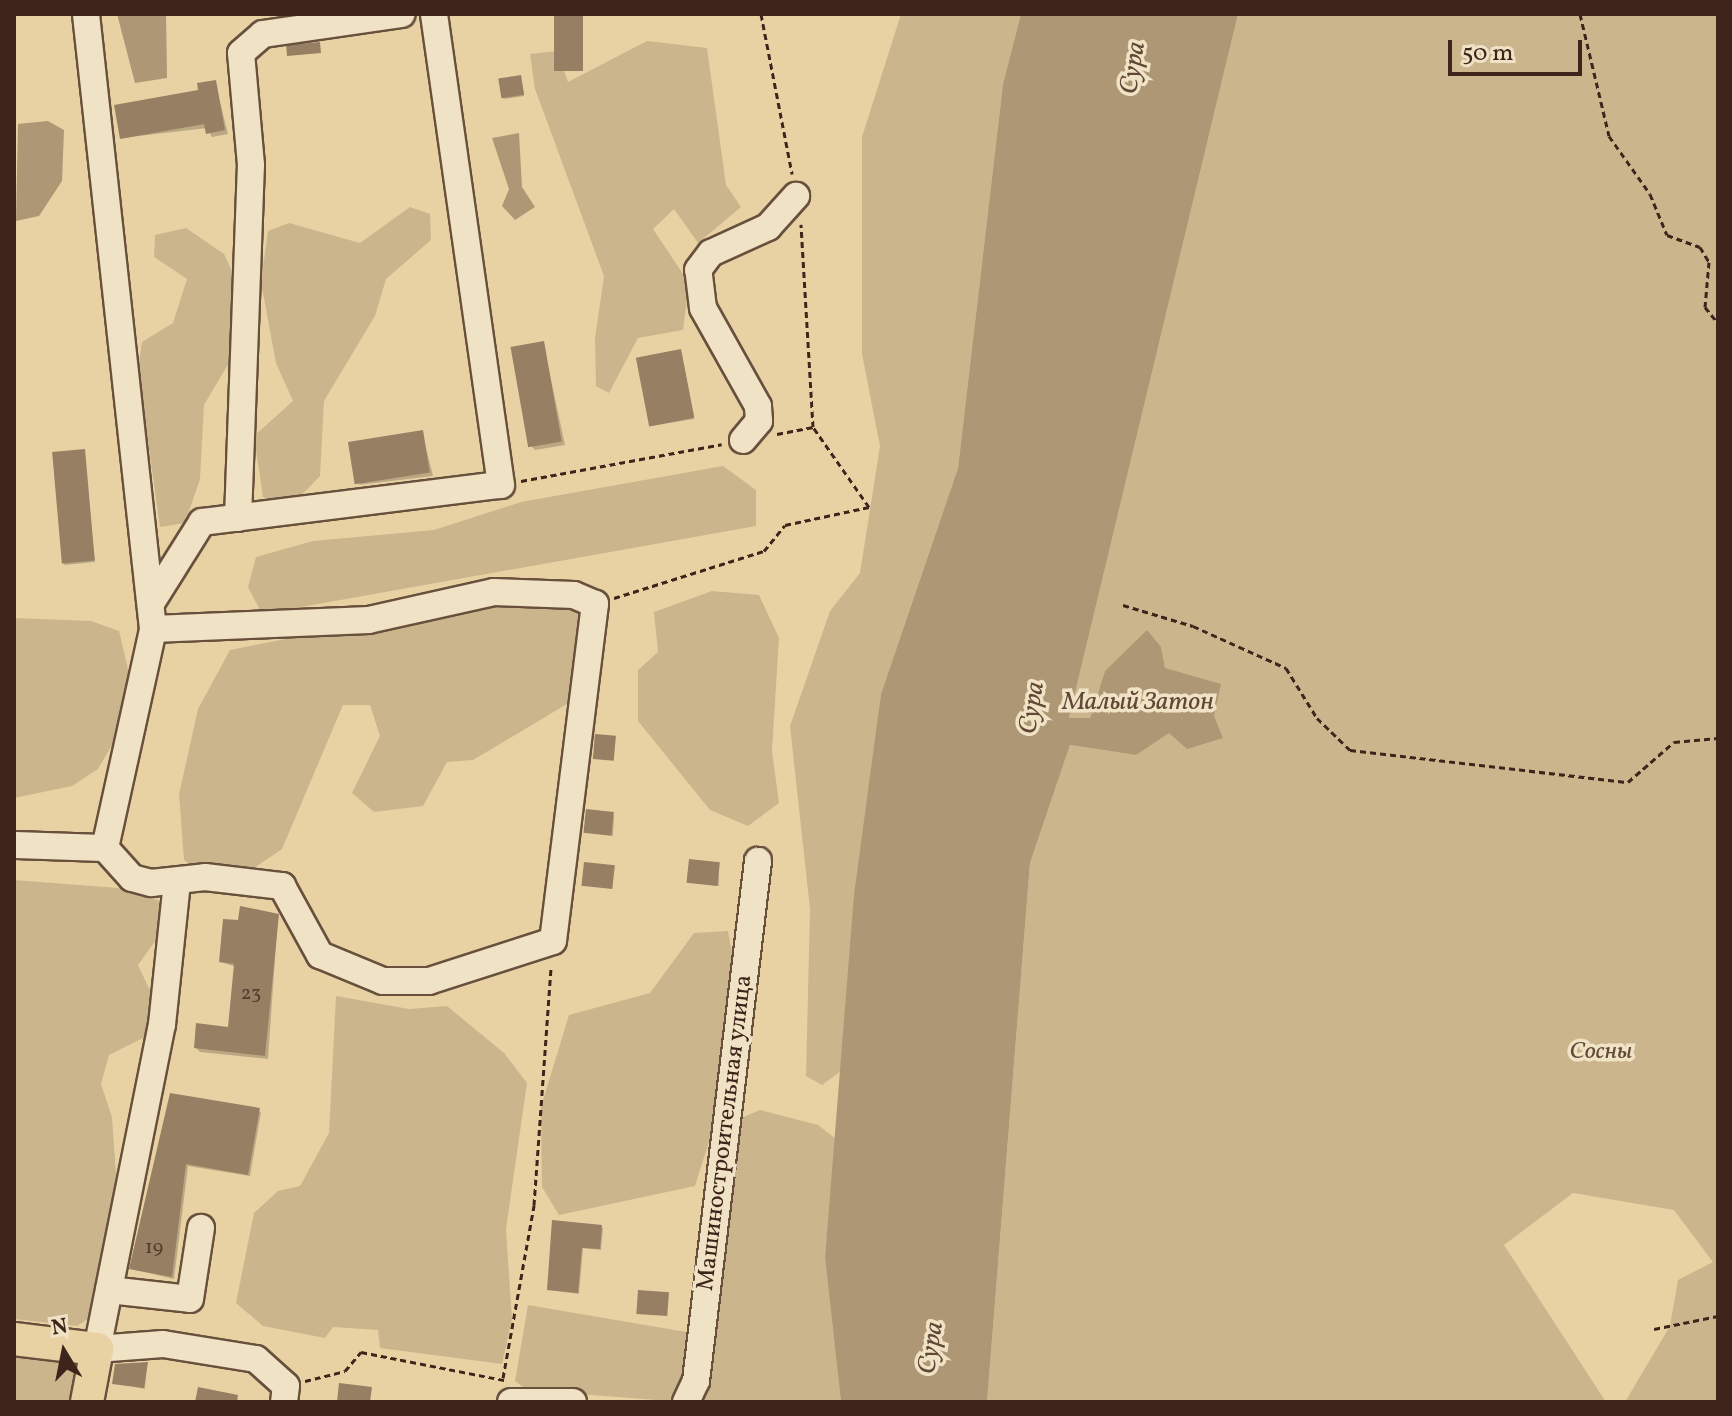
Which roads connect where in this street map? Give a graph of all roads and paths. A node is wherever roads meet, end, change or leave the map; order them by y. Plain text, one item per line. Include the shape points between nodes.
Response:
1 (86, 14) edge
2 (402, 14) edge
3 (434, 14) edge
4 (1580, 14) edge
5 (796, 196) dead end
6 (1718, 323) edge
7 (813, 427) dead end
8 (743, 440) dead end
9 (238, 518) junction
10 (153, 600) junction
11 (595, 604) junction
12 (1123, 605) dead end
13 (153, 629) junction
14 (1718, 738) edge
15 (14, 845) edge
16 (105, 848) junction
17 (758, 861) dead end
18 (177, 882) junction
19 (553, 941) junction
20 (201, 1228) dead end
21 (109, 1290) junction
22 (1718, 1316) edge
23 (1654, 1329) dead end
24 (14, 1339) edge
25 (97, 1349) junction
26 (509, 1392) edge
27 (285, 1394) edge
28 (87, 1402) edge
29 (573, 1402) edge
30 (686, 1402) edge

1 - 10 street
2 - 9 street via 263,34 241,53 251,165
3 - 9 street via 501,485
4 - 6 path via 1609,136 1650,194 1667,235 1700,247 1709,262 1705,307
5 - 8 street via 768,227 711,253 698,270 703,308 758,406 759,421
7 - 11 path via 869,507 785,525 764,551
9 - 10 street via 202,522
10 - 13 street
11 - 13 street via 574,595 494,592 369,620
11 - 19 street
12 - 14 path via 1193,626 1286,668 1317,718 1350,750 1628,782 1674,742
13 - 16 street
15 - 16 street
16 - 18 street via 132,878
17 - 30 street, Машиностроительная улица via 696,1381
18 - 19 street via 205,877 282,886 320,955 383,981 429,981
18 - 21 street via 162,1024
19 - 26 path via 534,1205
20 - 21 street via 190,1299
21 - 25 street
22 - 23 path
24 - 25 main road
25 - 27 street via 163,1344 256,1359
25 - 28 main road
26 - 27 path via 361,1352 345,1371
26 - 29 street

